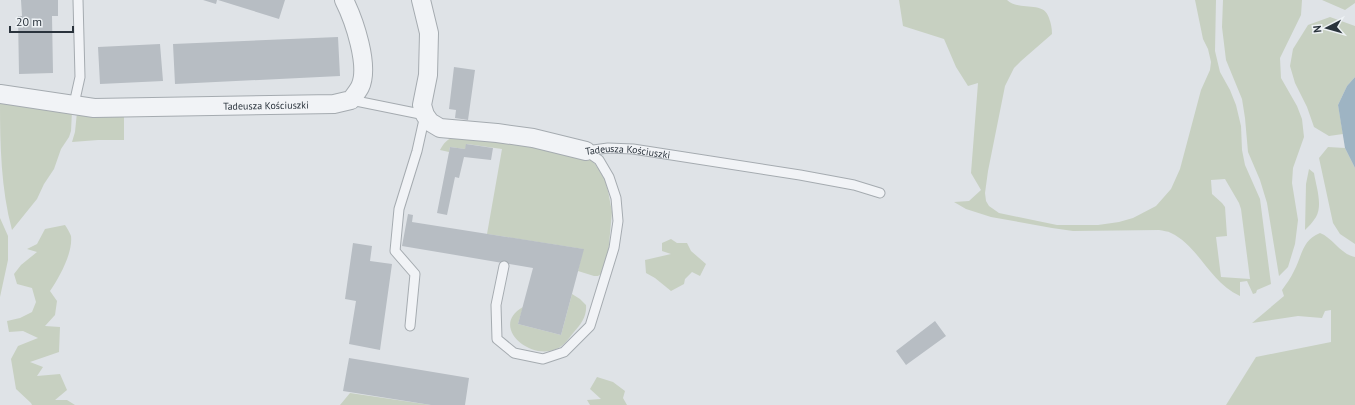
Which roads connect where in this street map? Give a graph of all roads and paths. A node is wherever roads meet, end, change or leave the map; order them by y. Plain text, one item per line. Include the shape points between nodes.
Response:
1 (78, 0) edge
2 (344, 0) edge
3 (421, 0) edge
4 (0, 94) edge
5 (351, 100) junction
6 (74, 104) junction
7 (425, 115) junction
8 (586, 151) junction
9 (880, 193) dead end
10 (504, 266) dead end
11 (410, 326) dead end

1 - 6 lane via 80,77
2 - 5 street via 359,39 362,70 360,86
3 - 7 street via 429,32 428,74 422,105
4 - 6 street, Tadeusza Kościuszki
5 - 6 street, Tadeusza Kościuszki via 334,104 94,108
5 - 7 lane
7 - 8 street, Tadeusza Kościuszki via 430,122 440,128 533,138
7 - 11 lane via 399,209 395,251 415,274
8 - 9 lane, Tadeusza Kościuszki via 608,148 633,149 800,175 854,185
8 - 10 lane via 599,160 609,177 616,198 618,221 614,248 590,326 564,352 543,358 514,353 498,339 496,305

